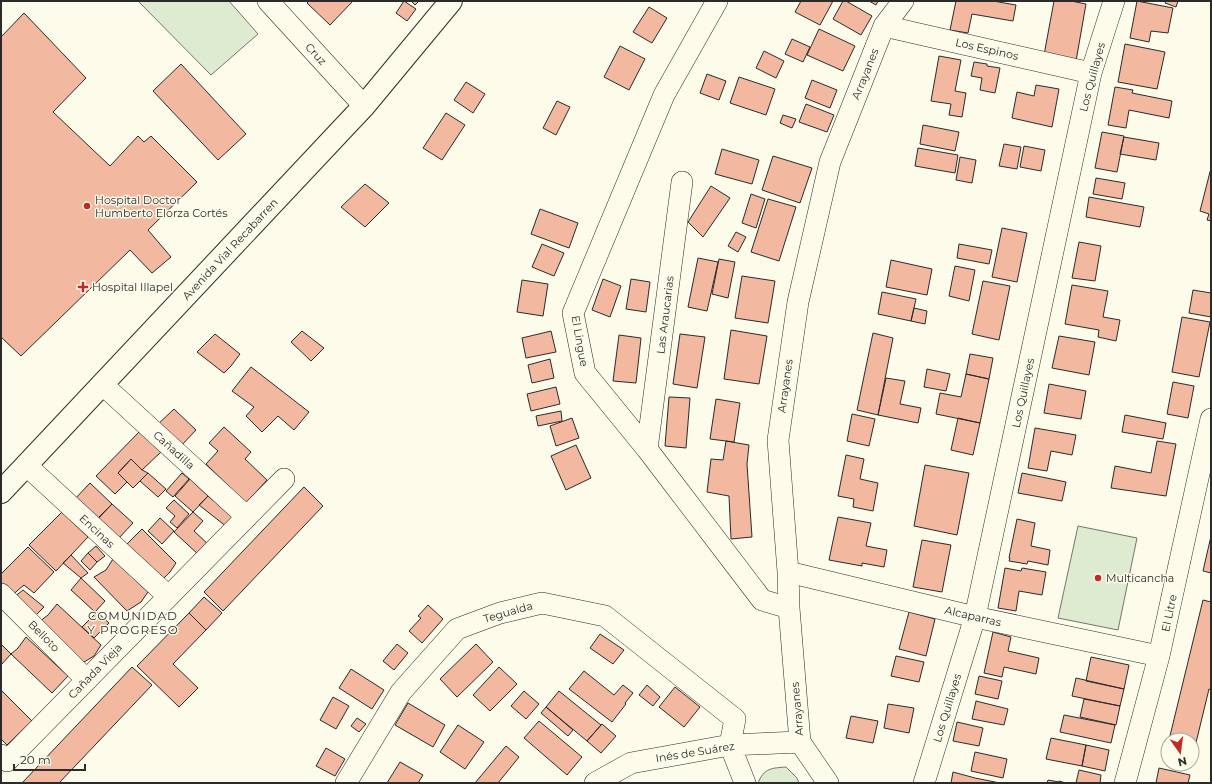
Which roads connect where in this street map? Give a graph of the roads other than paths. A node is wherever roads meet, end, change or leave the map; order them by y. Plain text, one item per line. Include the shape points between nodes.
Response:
1 (268, 1) edge
2 (451, 1) edge
3 (717, 1) edge
4 (903, 1) edge
5 (1114, 1) edge
6 (884, 26) junction
7 (1091, 73) junction
8 (364, 106) junction
9 (682, 182) dead end
10 (102, 384) junction
11 (1211, 419) edge
12 (647, 449) junction
13 (26, 465) junction
14 (284, 479) dead end
15 (1, 492) edge
16 (247, 517) junction
17 (788, 572) junction
18 (1, 594) edge
19 (168, 596) junction
20 (789, 608) junction
21 (975, 617) junction
22 (1159, 656) junction
23 (86, 679) junction
24 (800, 742) junction
25 (730, 745) junction
26 (4, 758) edge
27 (346, 783) edge
28 (595, 783) edge
29 (744, 783) edge
30 (828, 783) edge
31 (924, 783) edge
32 (1125, 783) edge

1 - 8 street, Cruz
2 - 8 main road, Avenida Vial Recabarren
3 - 12 street, El Lingue via 664,95 573,313 585,373
4 - 6 street, Arrayanes
5 - 7 street, Los Quillayes
6 - 7 street, Los Espinos
6 - 17 street, Arrayanes via 830,162 798,302 778,440
7 - 21 street, Los Quillayes
8 - 10 main road, Avenida Vial Recabarren
9 - 12 street, Las Araucarias
10 - 13 main road, Avenida Vial Recabarren
10 - 16 street, Cañadilla
11 - 22 street, El Litre
12 - 20 street, El Lingue via 762,600
13 - 15 main road, Avenida Vial Recabarren
13 - 19 street, Encinas
14 - 16 street, Cañada Vieja
16 - 19 street, Cañada Vieja
17 - 20 street, Arrayanes
17 - 21 street, Alcaparras
18 - 23 street, Belloto
19 - 23 street, Cañada Vieja
20 - 24 street, Arrayanes
21 - 22 street, Alcaparras
21 - 31 street, Los Quillayes
22 - 32 street, El Litre
23 - 26 street, Cañada Vieja
24 - 25 street, Inés de Suárez
24 - 30 street, Arrayanes
25 - 27 street, Tegualda via 735,719 605,616 542,603 500,613 457,629 401,692
25 - 28 street, Inés de Suárez via 631,763
25 - 29 street

